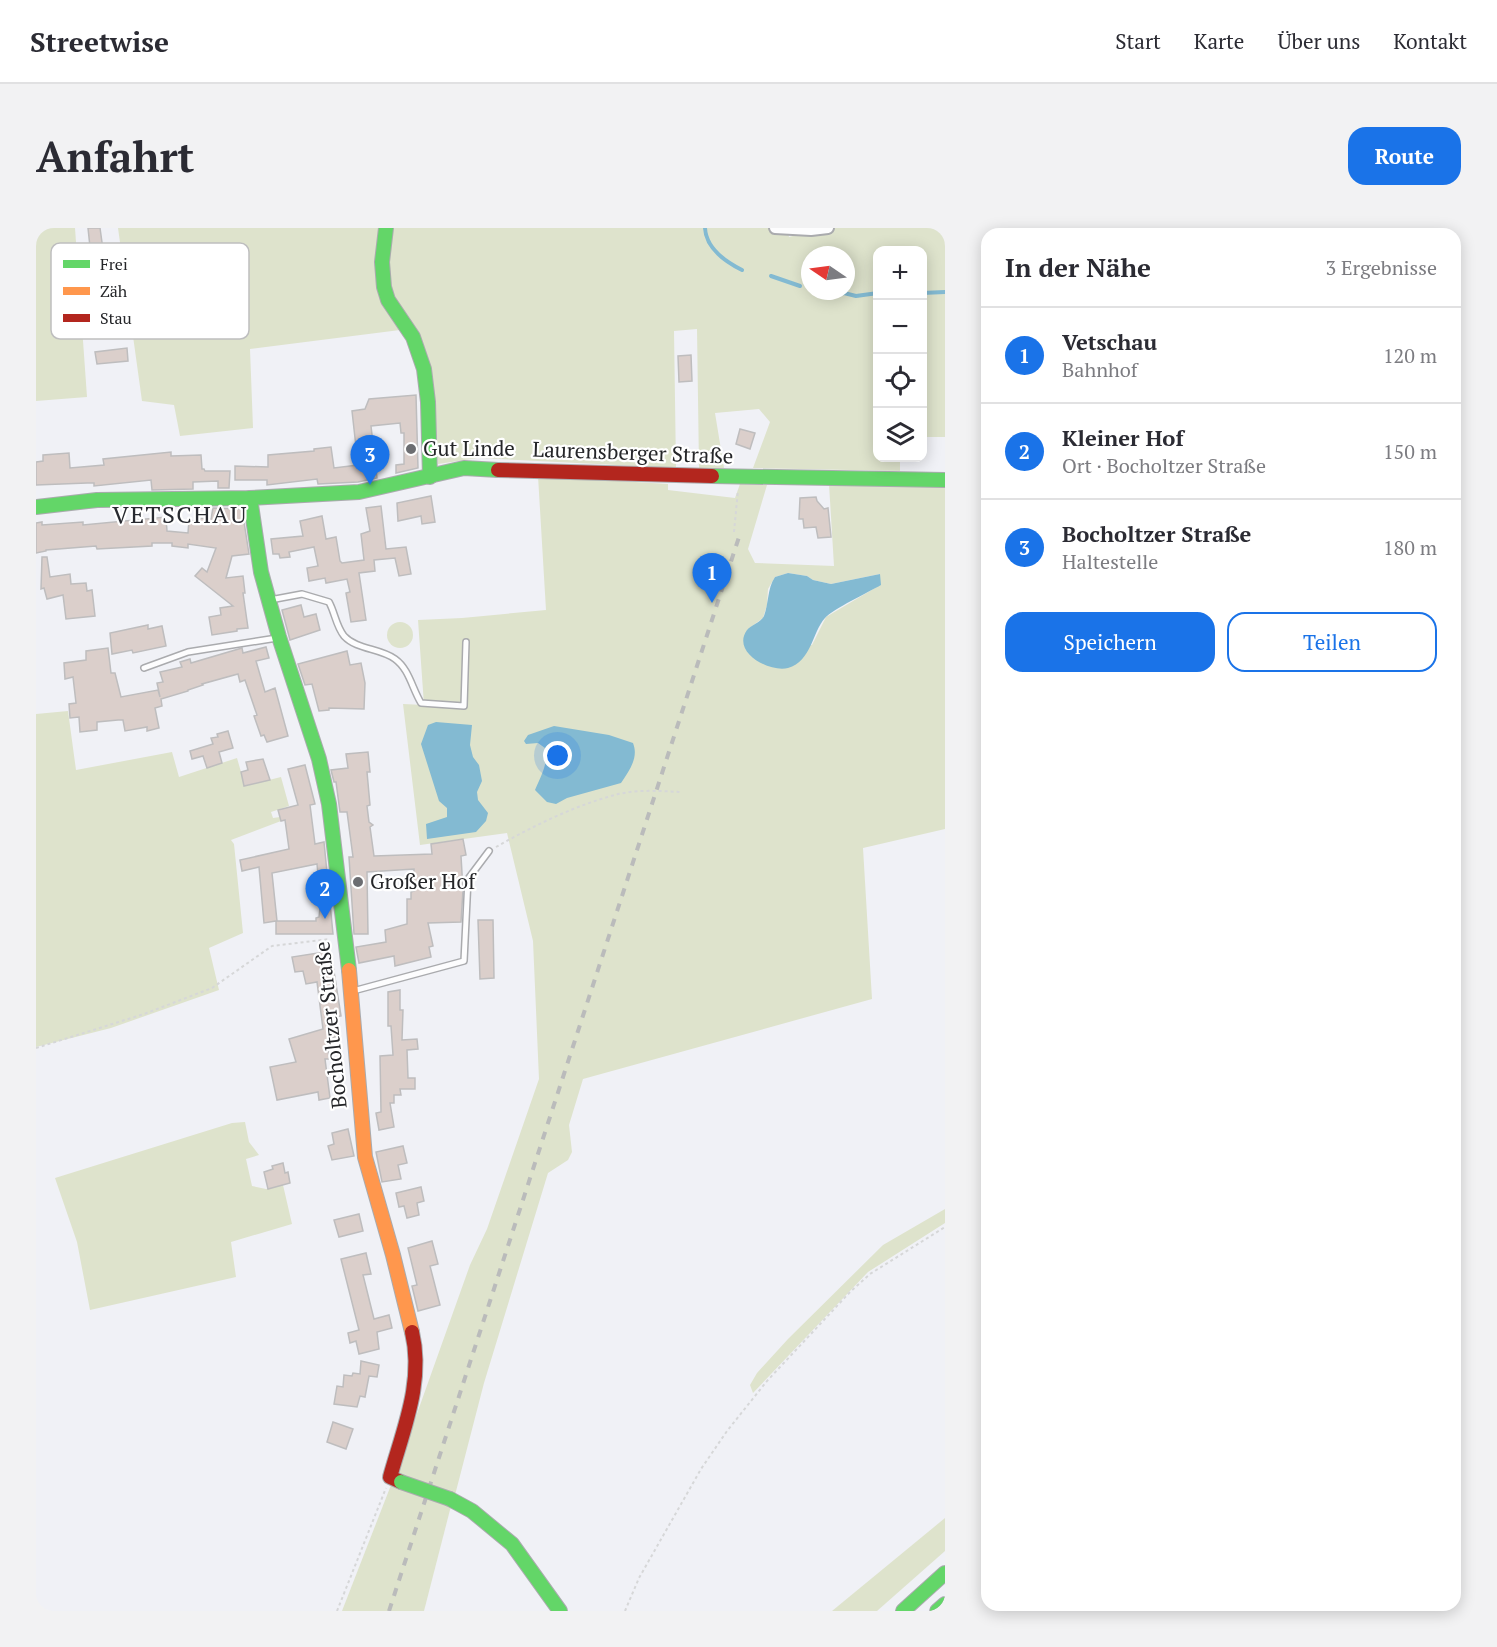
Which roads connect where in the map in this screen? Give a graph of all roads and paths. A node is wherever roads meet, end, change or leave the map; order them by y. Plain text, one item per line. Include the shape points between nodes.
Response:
1 (386, 228) edge
2 (775, 228) edge
3 (828, 228) edge
4 (430, 477) junction
5 (738, 478) junction
6 (945, 480) edge
7 (250, 498) junction
8 (36, 507) edge
9 (734, 532) dead end
10 (268, 600) junction
11 (279, 637) junction
12 (466, 642) dead end
13 (144, 668) dead end
14 (680, 792) dead end
15 (489, 851) joint
16 (344, 937) junction
17 (351, 991) junction
18 (36, 1048) edge
19 (945, 1227) edge
20 (395, 1479) junction
21 (945, 1573) edge
22 (945, 1604) edge
23 (338, 1611) edge
24 (560, 1611) edge
25 (625, 1611) edge
26 (903, 1611) edge
27 (937, 1611) edge

1 - 4 main road via 384,287 388,300 413,337 424,369
2 - 3 street
4 - 5 main road, Laurensberger Straße via 464,468
4 - 7 main road, Laurensberger Straße via 359,492
5 - 6 main road, Laurensberger Straße
5 - 9 path
7 - 8 main road, Laurensberger Straße via 97,500
7 - 10 main road, Bocholtzer Straße
10 - 11 main road, Bocholtzer Straße
10 - 12 lane via 302,594 329,602 346,638 387,654 403,666 421,703 464,706
11 - 13 lane via 188,652
11 - 16 main road, Bocholtzer Straße via 329,804
14 - 15 path via 616,795 545,822
15 - 17 lane via 468,879 464,961
16 - 17 main road, Bocholtzer Straße
16 - 18 path via 272,946 212,988
17 - 20 main road, Bocholtzer Straße via 365,1156 393,1255 417,1367
19 - 25 path via 870,1274 767,1381 700,1469 644,1568
20 - 23 path
20 - 24 main road, bridge via 472,1511 512,1544
21 - 26 main road
22 - 27 main road

